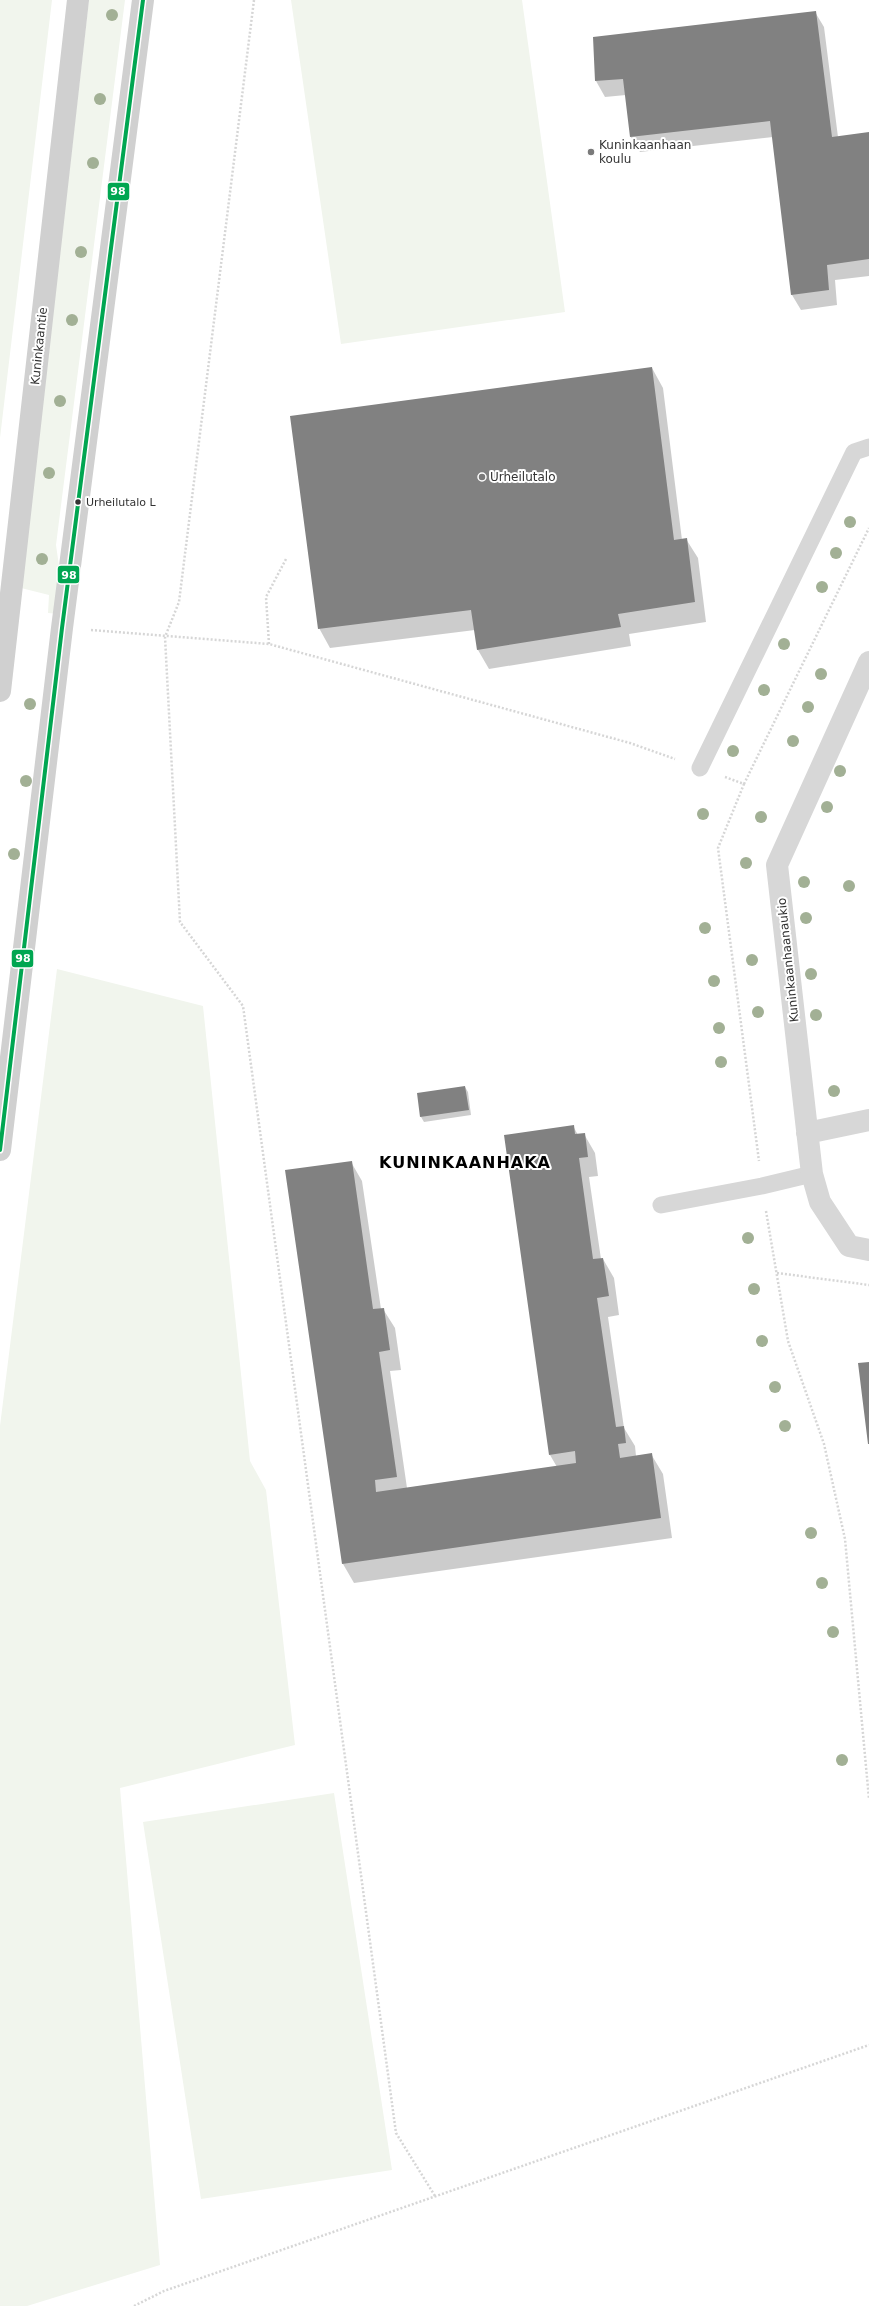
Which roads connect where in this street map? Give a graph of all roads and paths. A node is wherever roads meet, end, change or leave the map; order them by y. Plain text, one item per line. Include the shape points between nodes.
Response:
1 (78, 0) edge
2 (143, 0) edge
3 (254, 0) edge
4 (869, 447) edge
5 (869, 528) edge
6 (286, 559) dead end
7 (62, 628) junction
8 (166, 637) junction
9 (269, 644) junction
10 (869, 662) edge
11 (0, 691) edge
12 (700, 768) junction
13 (744, 784) junction
14 (869, 1120) edge
15 (807, 1133) junction
16 (0, 1150) edge
17 (812, 1174) junction
18 (762, 1186) junction
19 (661, 1205) dead end
20 (869, 1250) edge
21 (777, 1274) junction
22 (869, 1285) edge
23 (869, 1799) edge
24 (869, 2045) edge
25 (435, 2196) junction
26 (134, 2306) edge

1 - 11 main road, Kuninkaantie
2 - 7 main road
3 - 8 path via 179,602
4 - 12 lane via 854,452
5 - 13 path
6 - 9 path via 266,597
7 - 8 path
7 - 16 main road
8 - 9 path
8 - 25 path via 180,922 243,1006 396,2133
9 - 12 path via 630,744
10 - 15 street, Kuninkaanhaanaukio via 777,865
12 - 13 path
13 - 18 path via 718,848
14 - 15 street
15 - 17 street, Kuninkaanhaanaukio
17 - 18 lane
17 - 20 street, Kuninkaanhaanaukio via 820,1202 849,1246
18 - 19 lane
18 - 21 path
21 - 22 path
21 - 23 path via 788,1341 824,1444 845,1539
24 - 25 path
25 - 26 path via 164,2291

